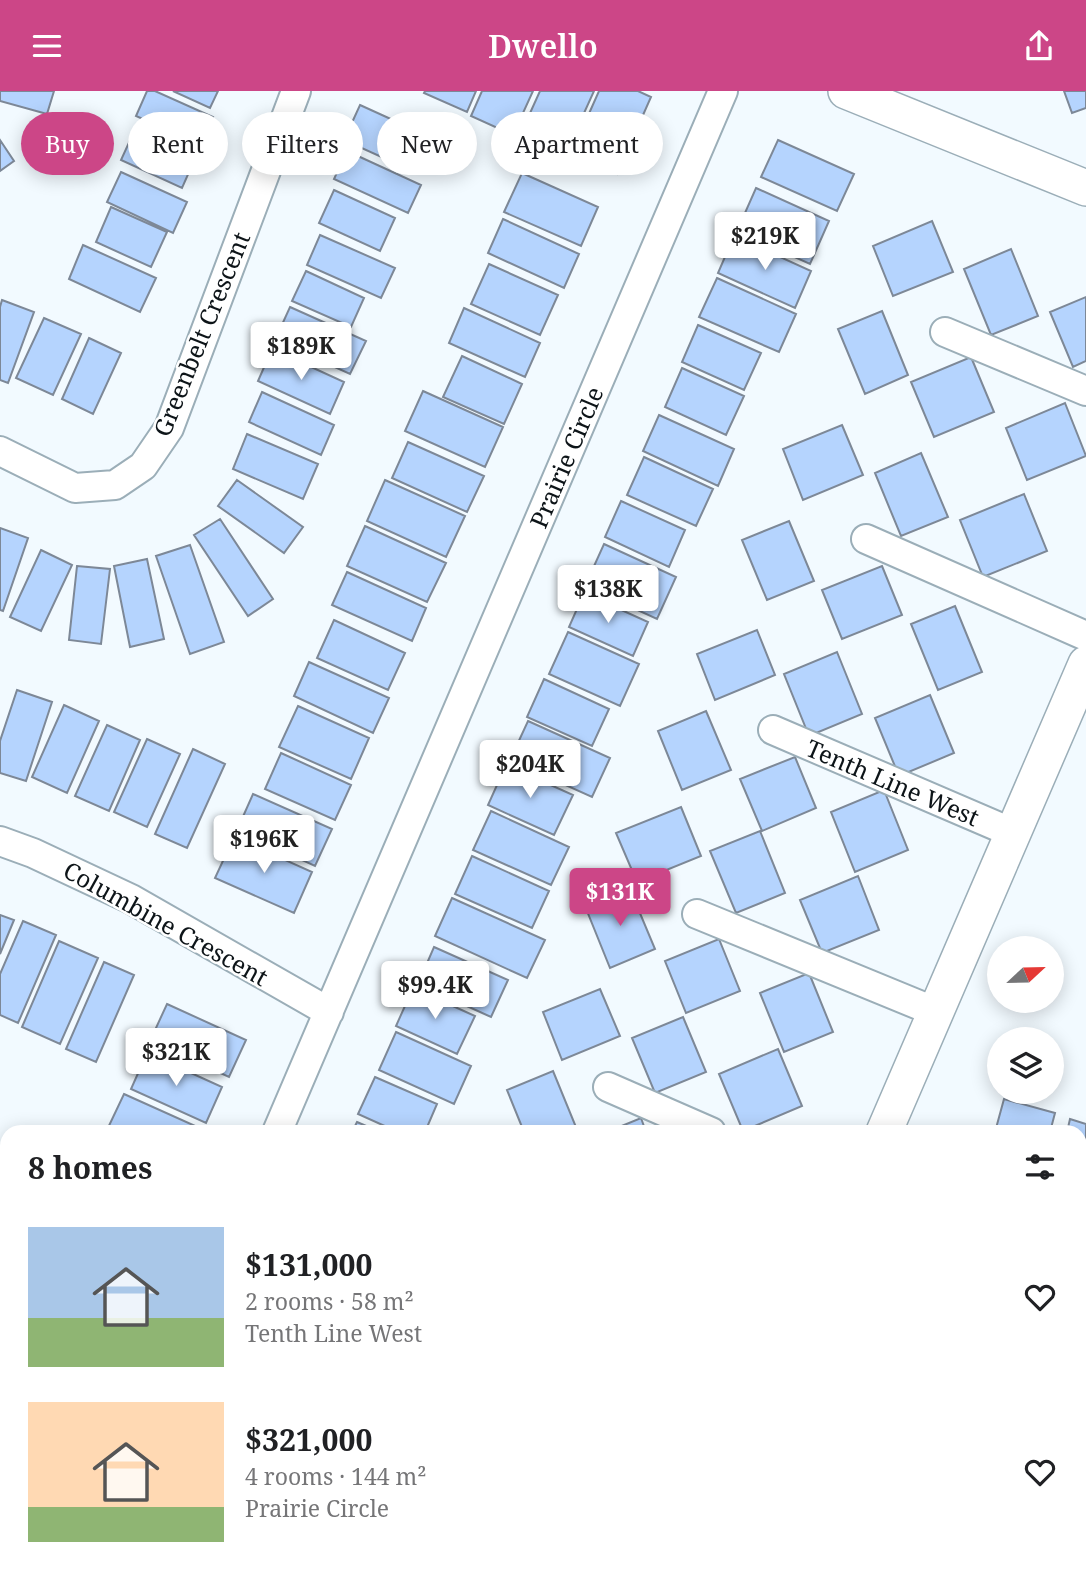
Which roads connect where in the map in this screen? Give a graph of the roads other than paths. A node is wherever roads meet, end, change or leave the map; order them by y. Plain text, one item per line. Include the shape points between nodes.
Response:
1 (296, 91) edge
2 (723, 91) edge
3 (846, 91) edge
4 (1086, 188) edge
5 (946, 332) dead end
6 (1086, 391) edge
7 (0, 451) edge
8 (866, 540) dead end
9 (1086, 636) edge
10 (1086, 664) edge
11 (774, 730) dead end
12 (1013, 833) junction
13 (0, 841) edge
14 (697, 914) dead end
15 (328, 1012) junction
16 (936, 1012) junction
17 (608, 1087) dead end
18 (280, 1125) edge
19 (695, 1125) edge
20 (887, 1125) edge

1 - 7 street, Greenbelt Crescent via 169,428 143,466 115,485 75,488
2 - 15 street, Prairie Circle
3 - 4 street
5 - 6 street
8 - 9 street
10 - 12 street
11 - 12 street, Tenth Line West
12 - 16 street
13 - 15 street, Columbine Crescent via 122,894
14 - 16 street
15 - 18 street, Prairie Circle
16 - 20 street
17 - 19 street

